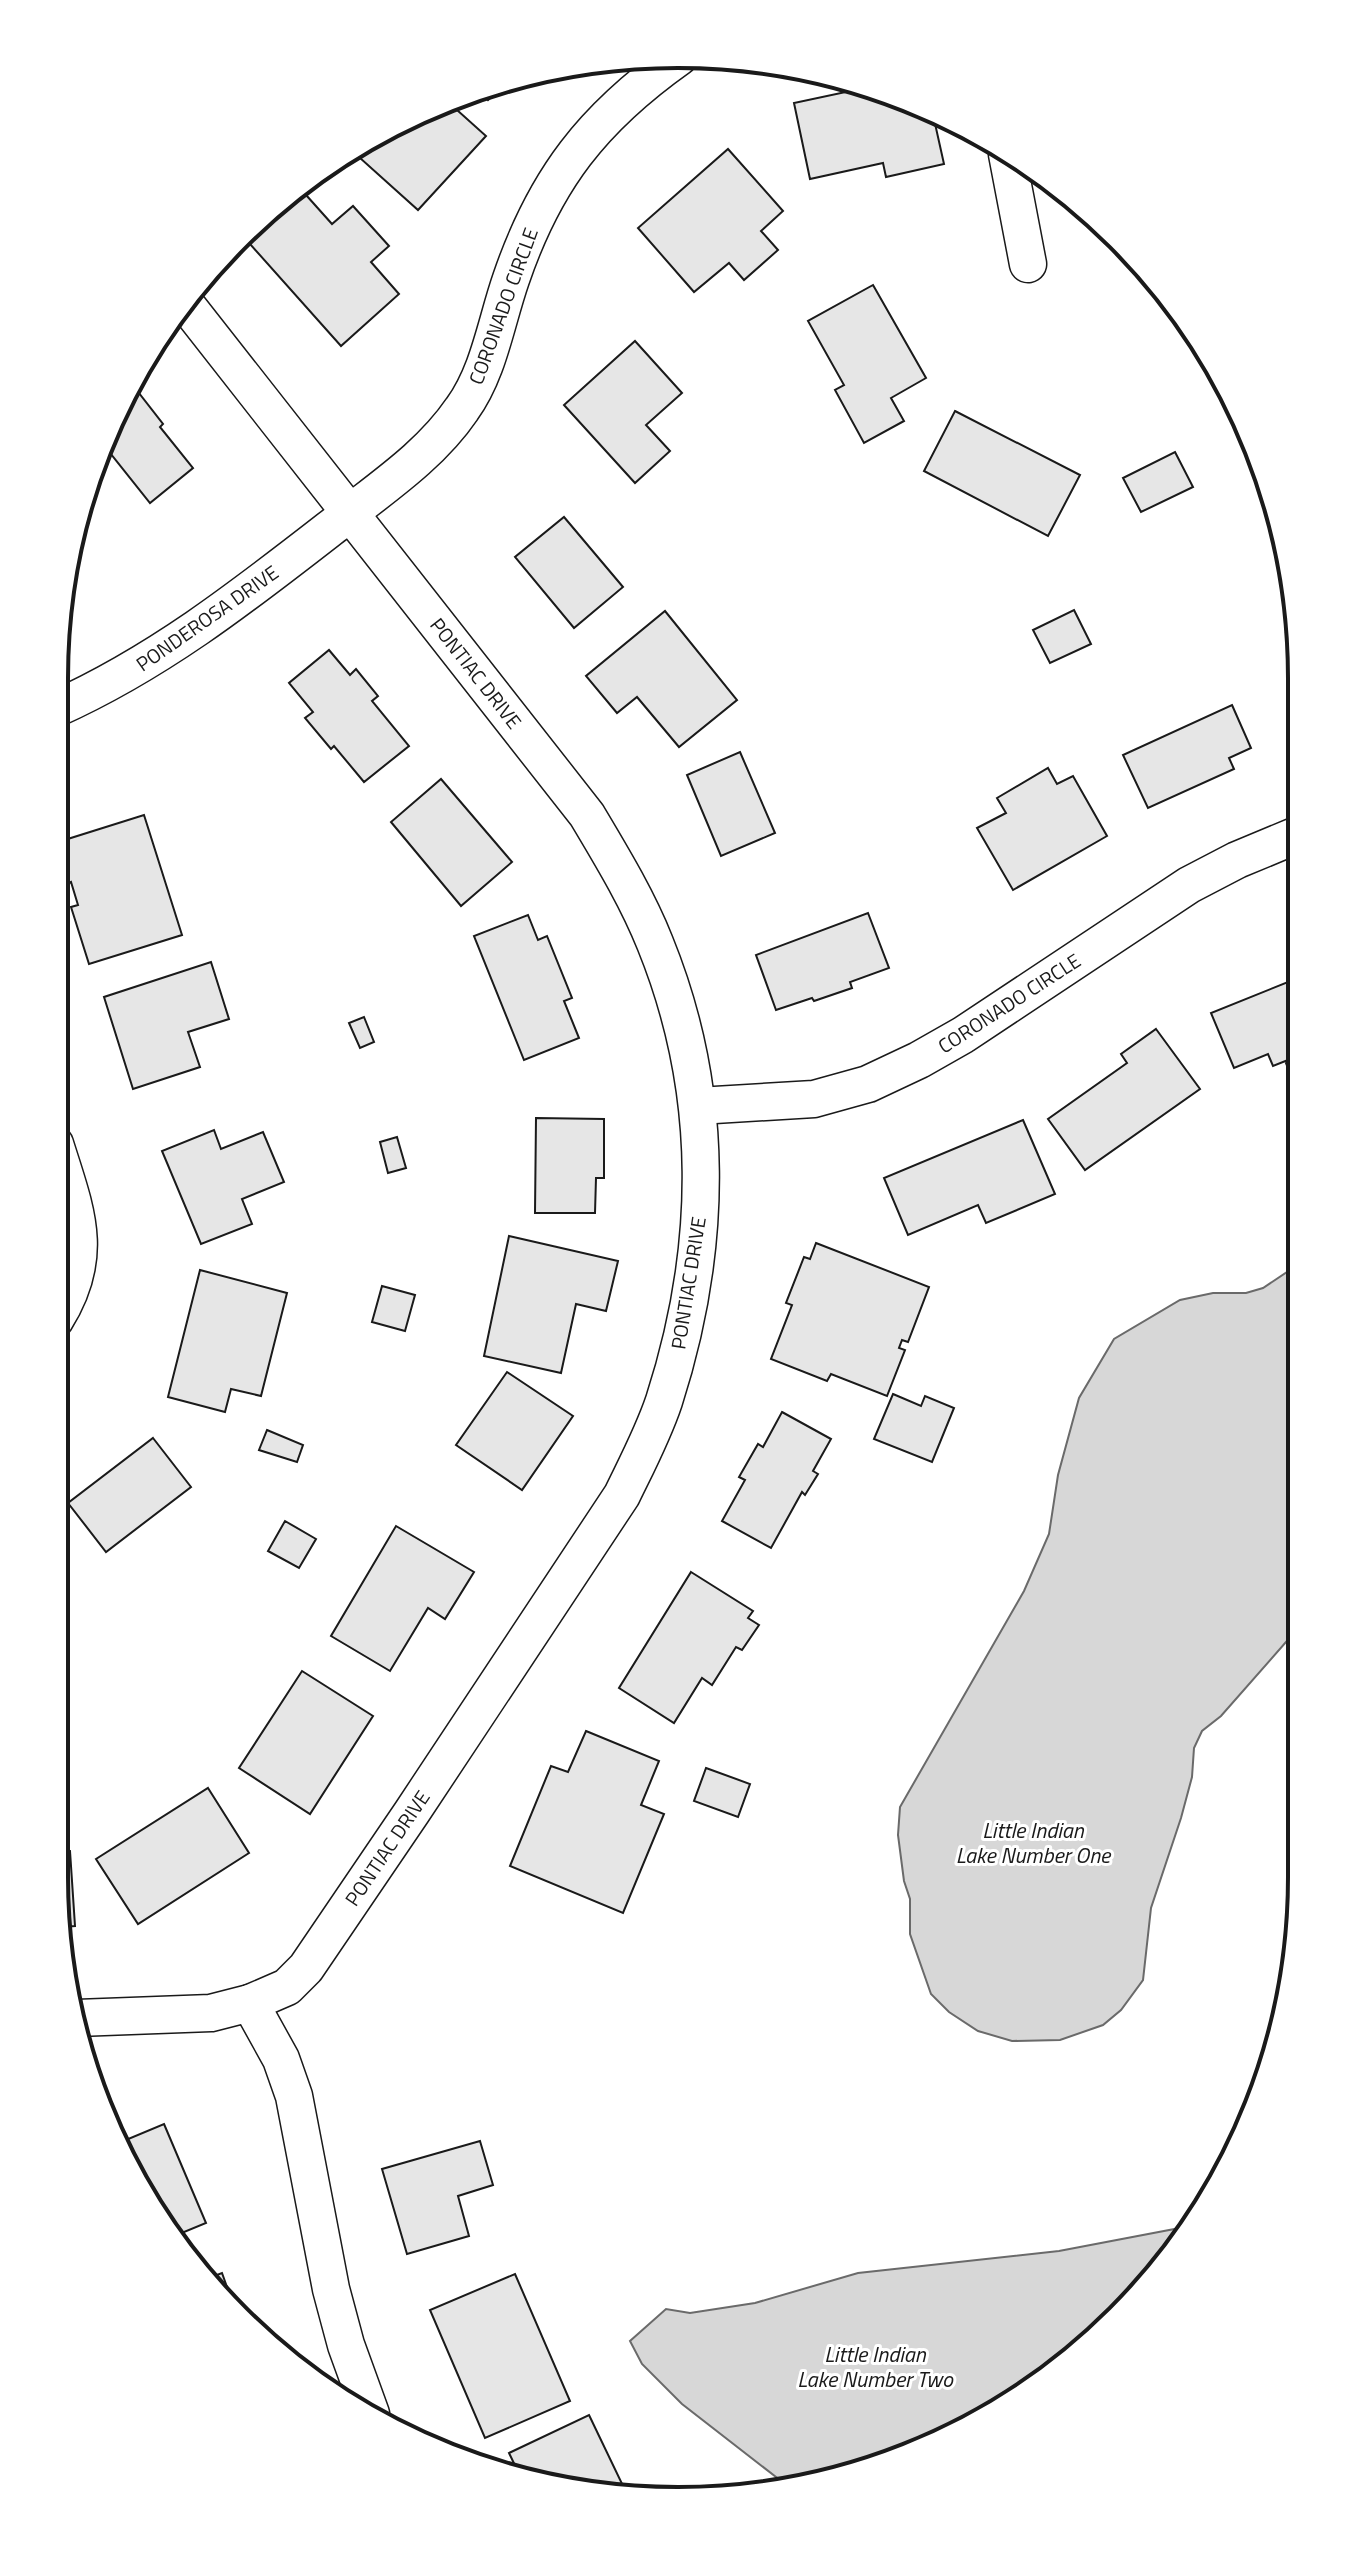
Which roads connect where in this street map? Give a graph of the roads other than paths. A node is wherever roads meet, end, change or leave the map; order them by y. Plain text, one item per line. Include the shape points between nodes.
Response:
1 (665, 68) edge
2 (1009, 166) edge
3 (1028, 264) dead end
4 (191, 311) edge
5 (351, 512) junction
6 (68, 703) edge
7 (1288, 839) edge
8 (698, 1106) junction
9 (68, 1186) edge
10 (68, 1299) edge
11 (250, 2003) junction
12 (85, 2018) edge
13 (366, 2401) edge

1 - 5 street, CORONADO CIRCLE via 603,119 551,189 511,278 481,374 464,408 427,452
2 - 3 street
4 - 5 street, PONTIAC DRIVE
5 - 6 street, PONDEROSA DRIVE via 152,659
5 - 8 street, PONTIAC DRIVE via 587,815 623,876 656,945 681,1021
7 - 8 street, CORONADO CIRCLE via 1189,885 963,1035 868,1084 814,1099
8 - 11 street, PONTIAC DRIVE via 702,1170 693,1280 678,1352 644,1451 622,1495 306,1968 287,1987
9 - 10 street via 78,1218 79,1263
11 - 12 street, PONTIAC DRIVE via 211,2013
11 - 13 street via 281,2059 294,2096 331,2289

